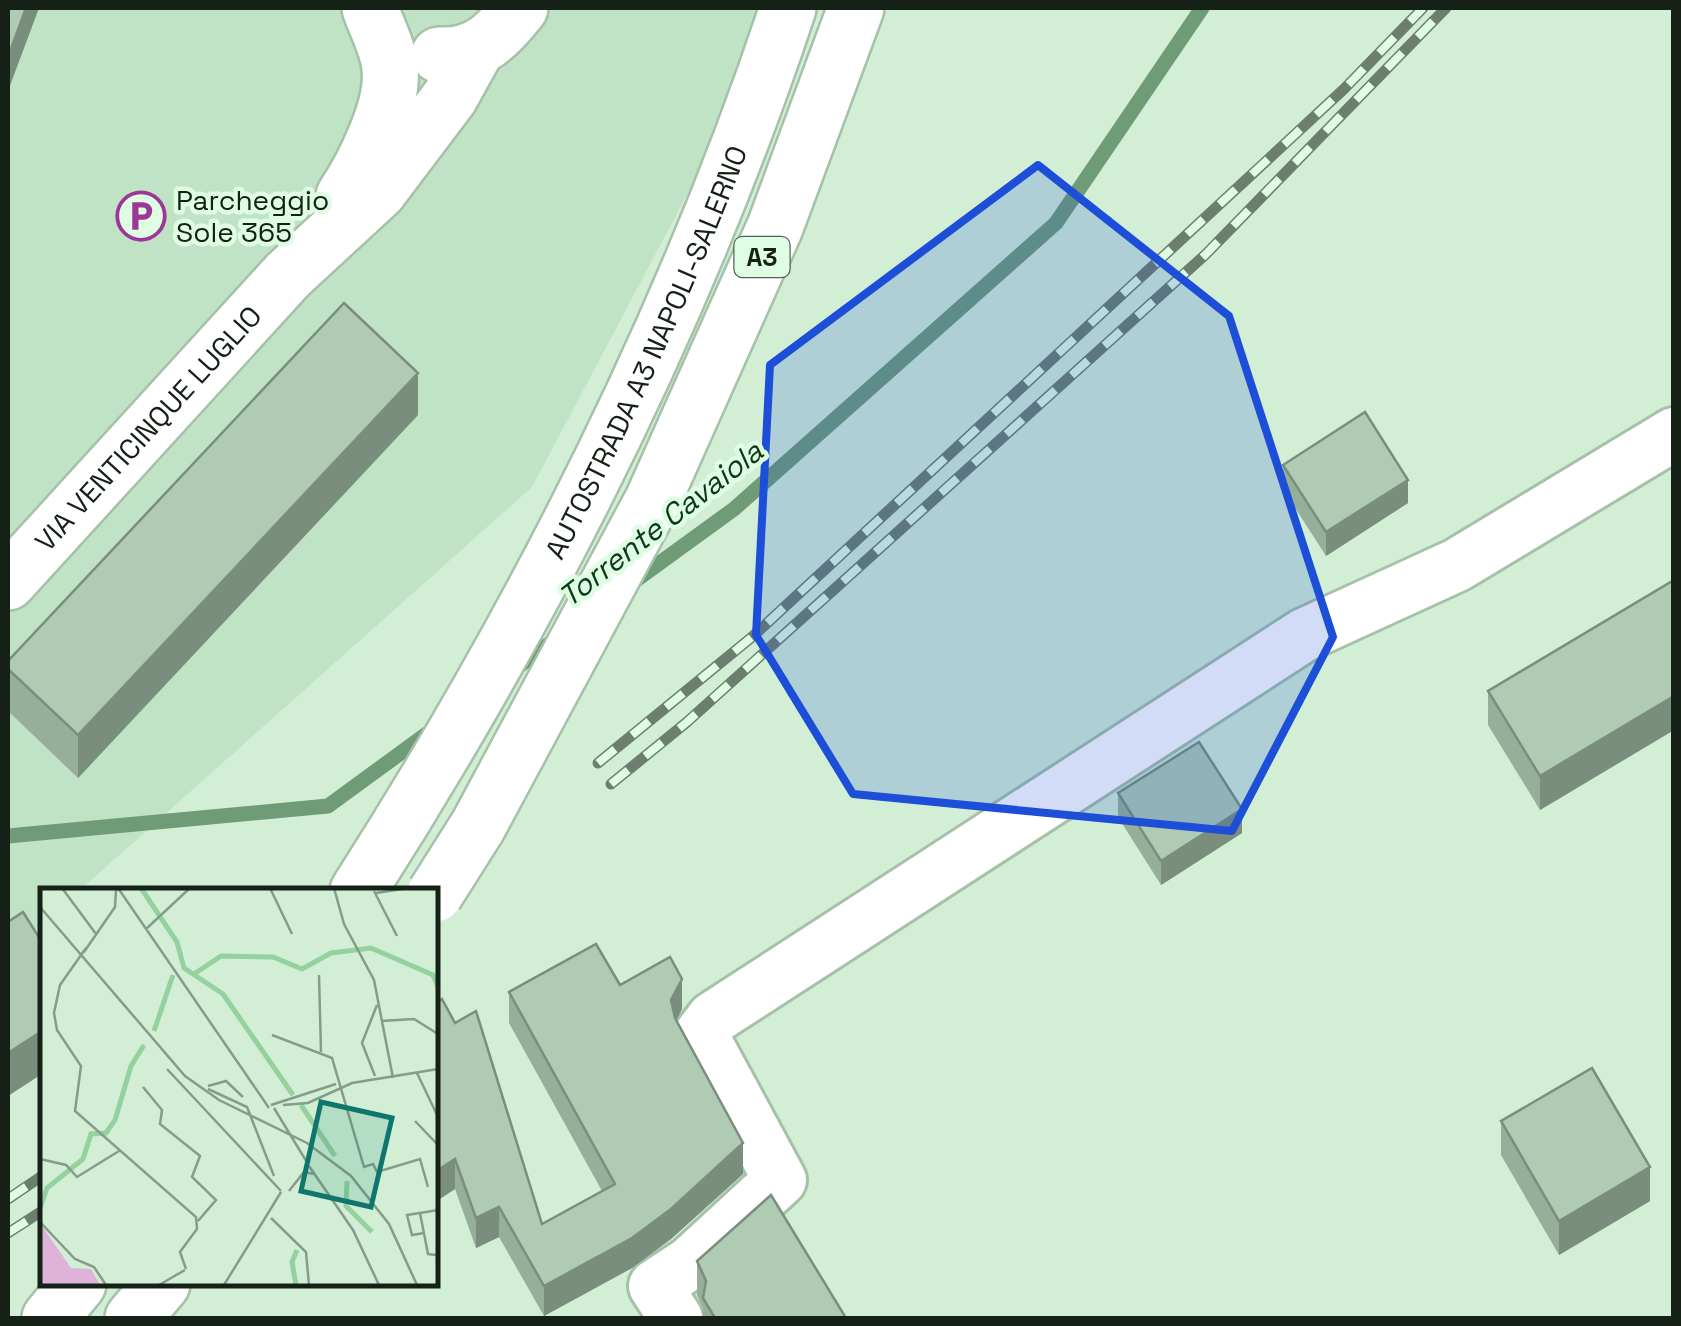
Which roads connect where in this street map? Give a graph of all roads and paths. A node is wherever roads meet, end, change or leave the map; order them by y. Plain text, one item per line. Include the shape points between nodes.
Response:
1 (370, 8) edge
2 (518, 8) edge
3 (788, 8) edge
4 (856, 8) edge
5 (476, 50) junction
6 (288, 275) junction
7 (1674, 434) edge
8 (8, 582) edge
9 (360, 888) edge
10 (438, 889) edge
11 (76, 1286) edge
12 (160, 1286) edge
13 (50, 1318) edge
14 (133, 1318) edge
15 (676, 1318) edge

1 - 5 main road, VIA VENTICINQUE LUGLIO via 402,45 428,55
1 - 6 main road, VIA VENTICINQUE LUGLIO via 391,69 380,125 358,175
2 - 5 main road, VIA VENTICINQUE LUGLIO
3 - 9 main road, AUTOSTRADA A3 NAPOLI-SALERNO / A3 via 672,310 585,493 413,805
4 - 10 main road, A3, bridge via 775,227 653,500
5 - 6 main road, VIA VENTICINQUE LUGLIO via 379,191
6 - 8 main road, VIA VENTICINQUE LUGLIO
7 - 15 street via 1457,564 1304,635 712,1018 701,1034 780,1180 690,1263 655,1286
11 - 13 main road
12 - 14 main road

